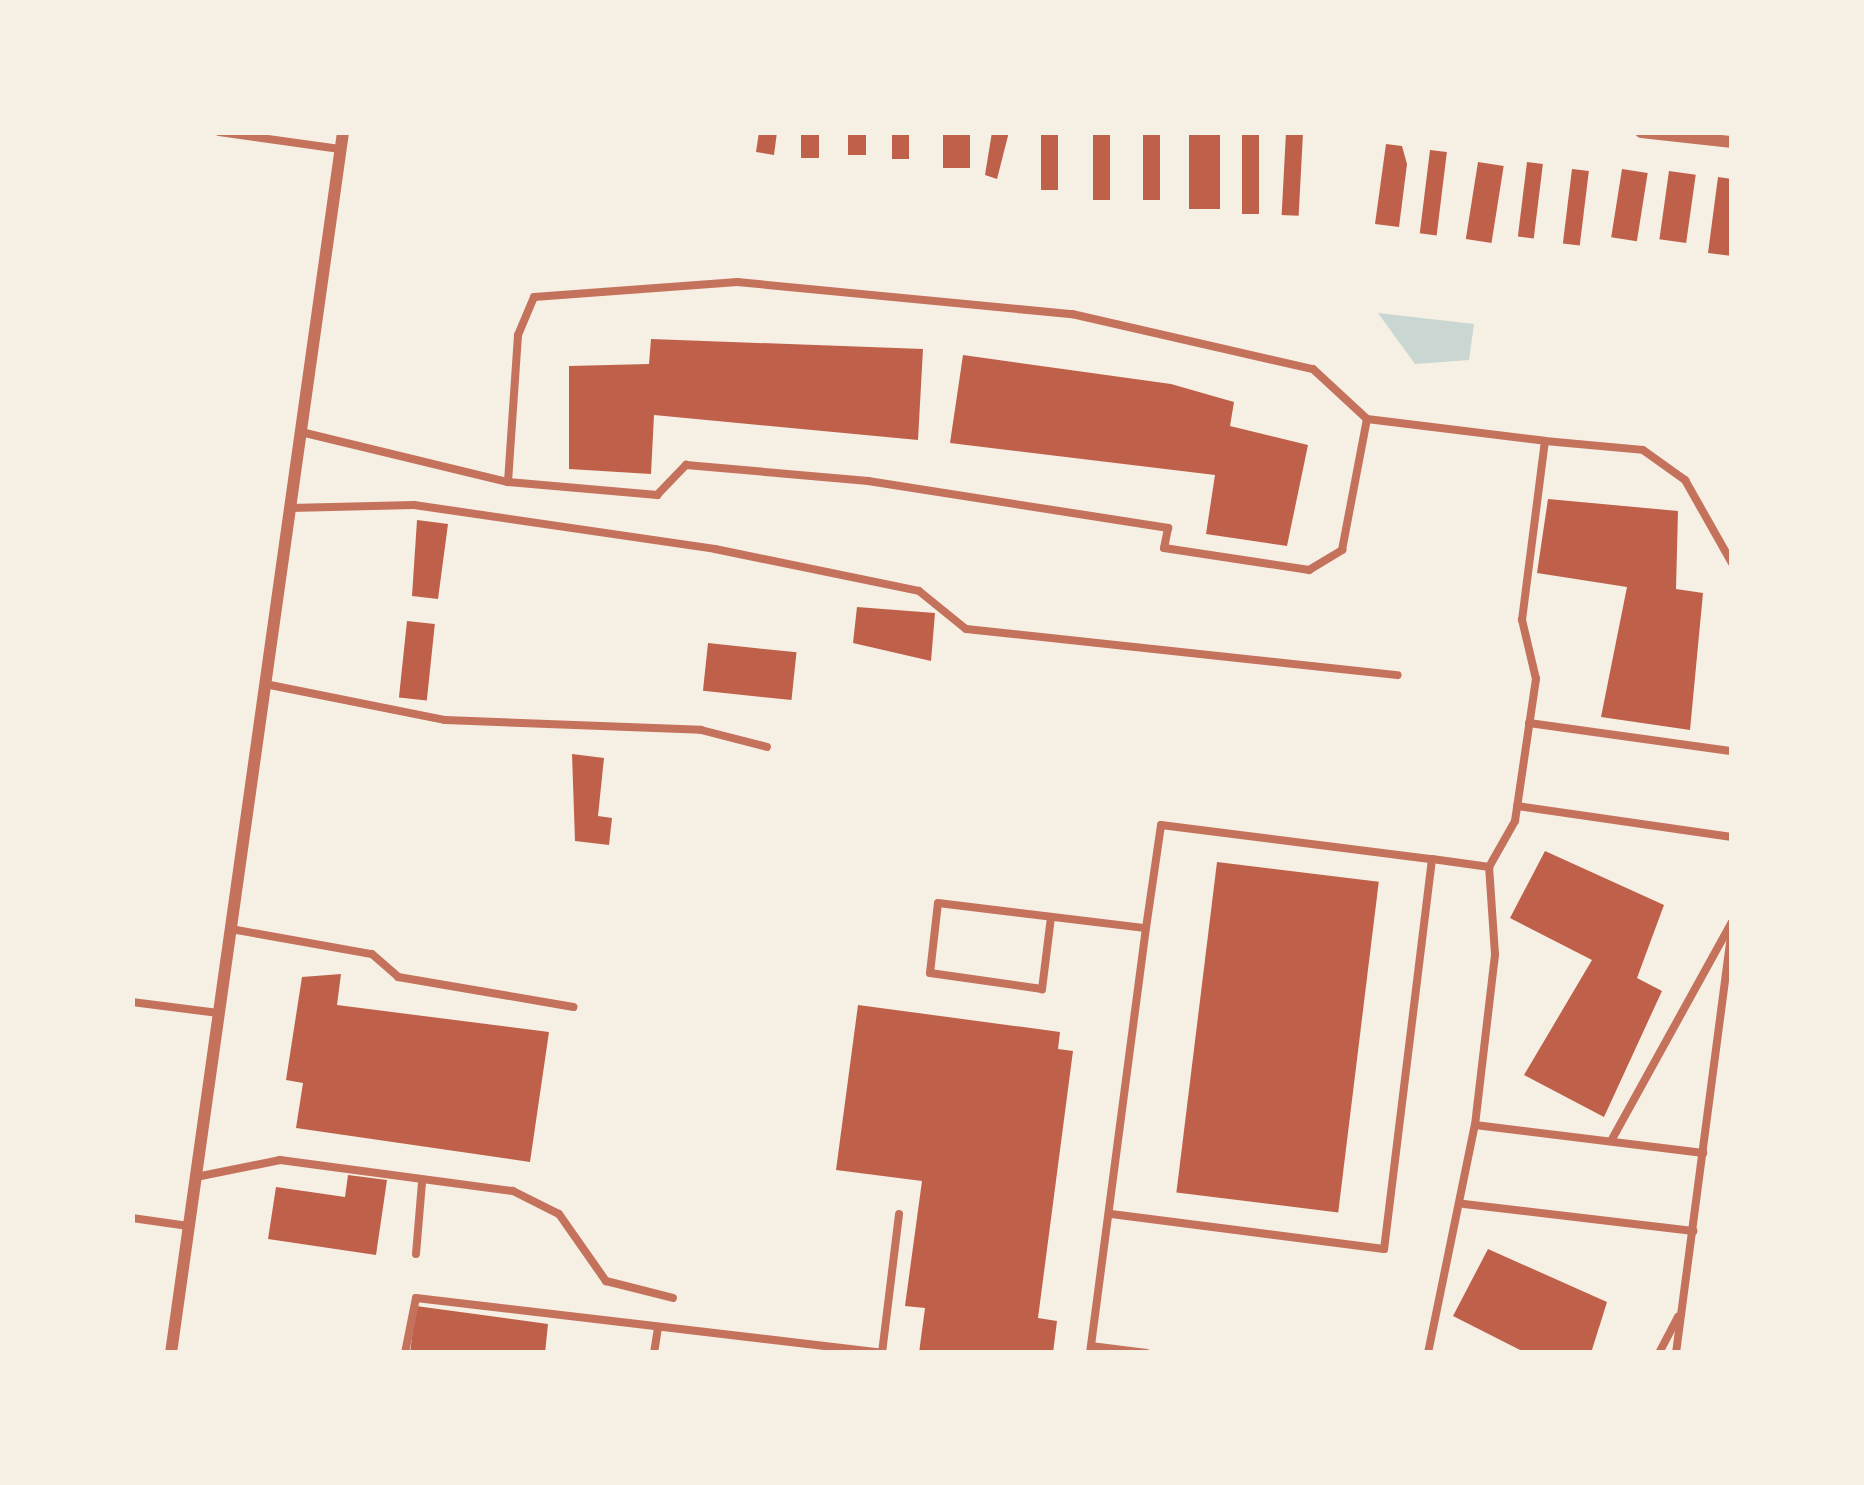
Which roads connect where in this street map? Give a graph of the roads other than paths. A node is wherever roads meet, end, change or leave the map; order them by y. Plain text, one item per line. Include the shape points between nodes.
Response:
1 (218, 132) edge
2 (343, 132) edge
3 (1641, 132) edge
4 (1732, 142) edge
5 (340, 149) junction
6 (1367, 419) junction
7 (300, 431) junction
8 (1545, 441) junction
9 (508, 482) junction
10 (289, 508) junction
11 (1732, 563) edge
12 (1398, 675) dead end
13 (263, 684) junction
14 (1529, 723) junction
15 (767, 747) dead end
16 (1732, 752) edge
17 (1517, 806) junction
18 (1732, 837) edge
19 (1432, 859) junction
20 (1489, 867) junction
21 (1051, 917) junction
22 (1732, 926) edge
23 (229, 928) junction
24 (1146, 928) junction
25 (132, 1002) edge
26 (573, 1007) dead end
27 (218, 1013) junction
28 (1475, 1125) junction
29 (1611, 1142) junction
30 (1703, 1153) junction
31 (195, 1178) junction
32 (422, 1182) junction
33 (1464, 1204) junction
34 (899, 1214) dead end
35 (1108, 1214) junction
36 (132, 1218) edge
37 (188, 1226) junction
38 (1693, 1231) junction
39 (416, 1254) dead end
40 (673, 1298) dead end
41 (1682, 1310) junction
42 (658, 1327) junction
43 (1090, 1349) edge
44 (171, 1353) edge
45 (405, 1353) edge
46 (655, 1353) edge
47 (882, 1353) edge
48 (1147, 1353) edge
49 (1428, 1353) edge
50 (1659, 1353) edge
51 (1676, 1353) edge

1 - 5 lane
2 - 5 street
3 - 4 street
5 - 7 street
6 - 8 lane
6 - 9 lane via 1342,550 1309,569 1164,548 1168,528 868,481 686,465 656,495
6 - 9 lane via 1313,369 1072,314 737,282 584,290 534,297 518,335
7 - 9 lane
7 - 10 street
8 - 11 lane via 1643,450 1685,480
8 - 14 lane via 1522,620 1536,679
10 - 12 lane via 414,505 715,549 919,592 966,628
10 - 13 street
13 - 15 lane via 446,720 700,730
13 - 23 street
14 - 16 lane
14 - 17 lane
17 - 18 lane
17 - 20 lane
19 - 20 lane
19 - 24 lane via 1161,825
19 - 35 lane via 1384,1249
20 - 28 lane via 1495,954
21 - 21 lane via 938,903 930,974 1042,989
21 - 24 lane
22 - 29 lane
22 - 30 lane
23 - 26 lane via 372,954 398,977
23 - 27 street
24 - 35 lane
25 - 27 lane
27 - 31 street
28 - 29 lane
28 - 33 lane
29 - 30 lane
30 - 38 lane
31 - 32 lane via 280,1160
31 - 37 street
32 - 39 lane
32 - 40 lane via 513,1191 559,1214 606,1281
33 - 38 lane
33 - 49 lane
34 - 47 lane
35 - 43 lane
36 - 37 lane
37 - 44 street
38 - 41 lane
41 - 50 lane
41 - 51 lane
42 - 45 lane via 416,1298
42 - 46 lane
42 - 47 lane
43 - 48 lane

